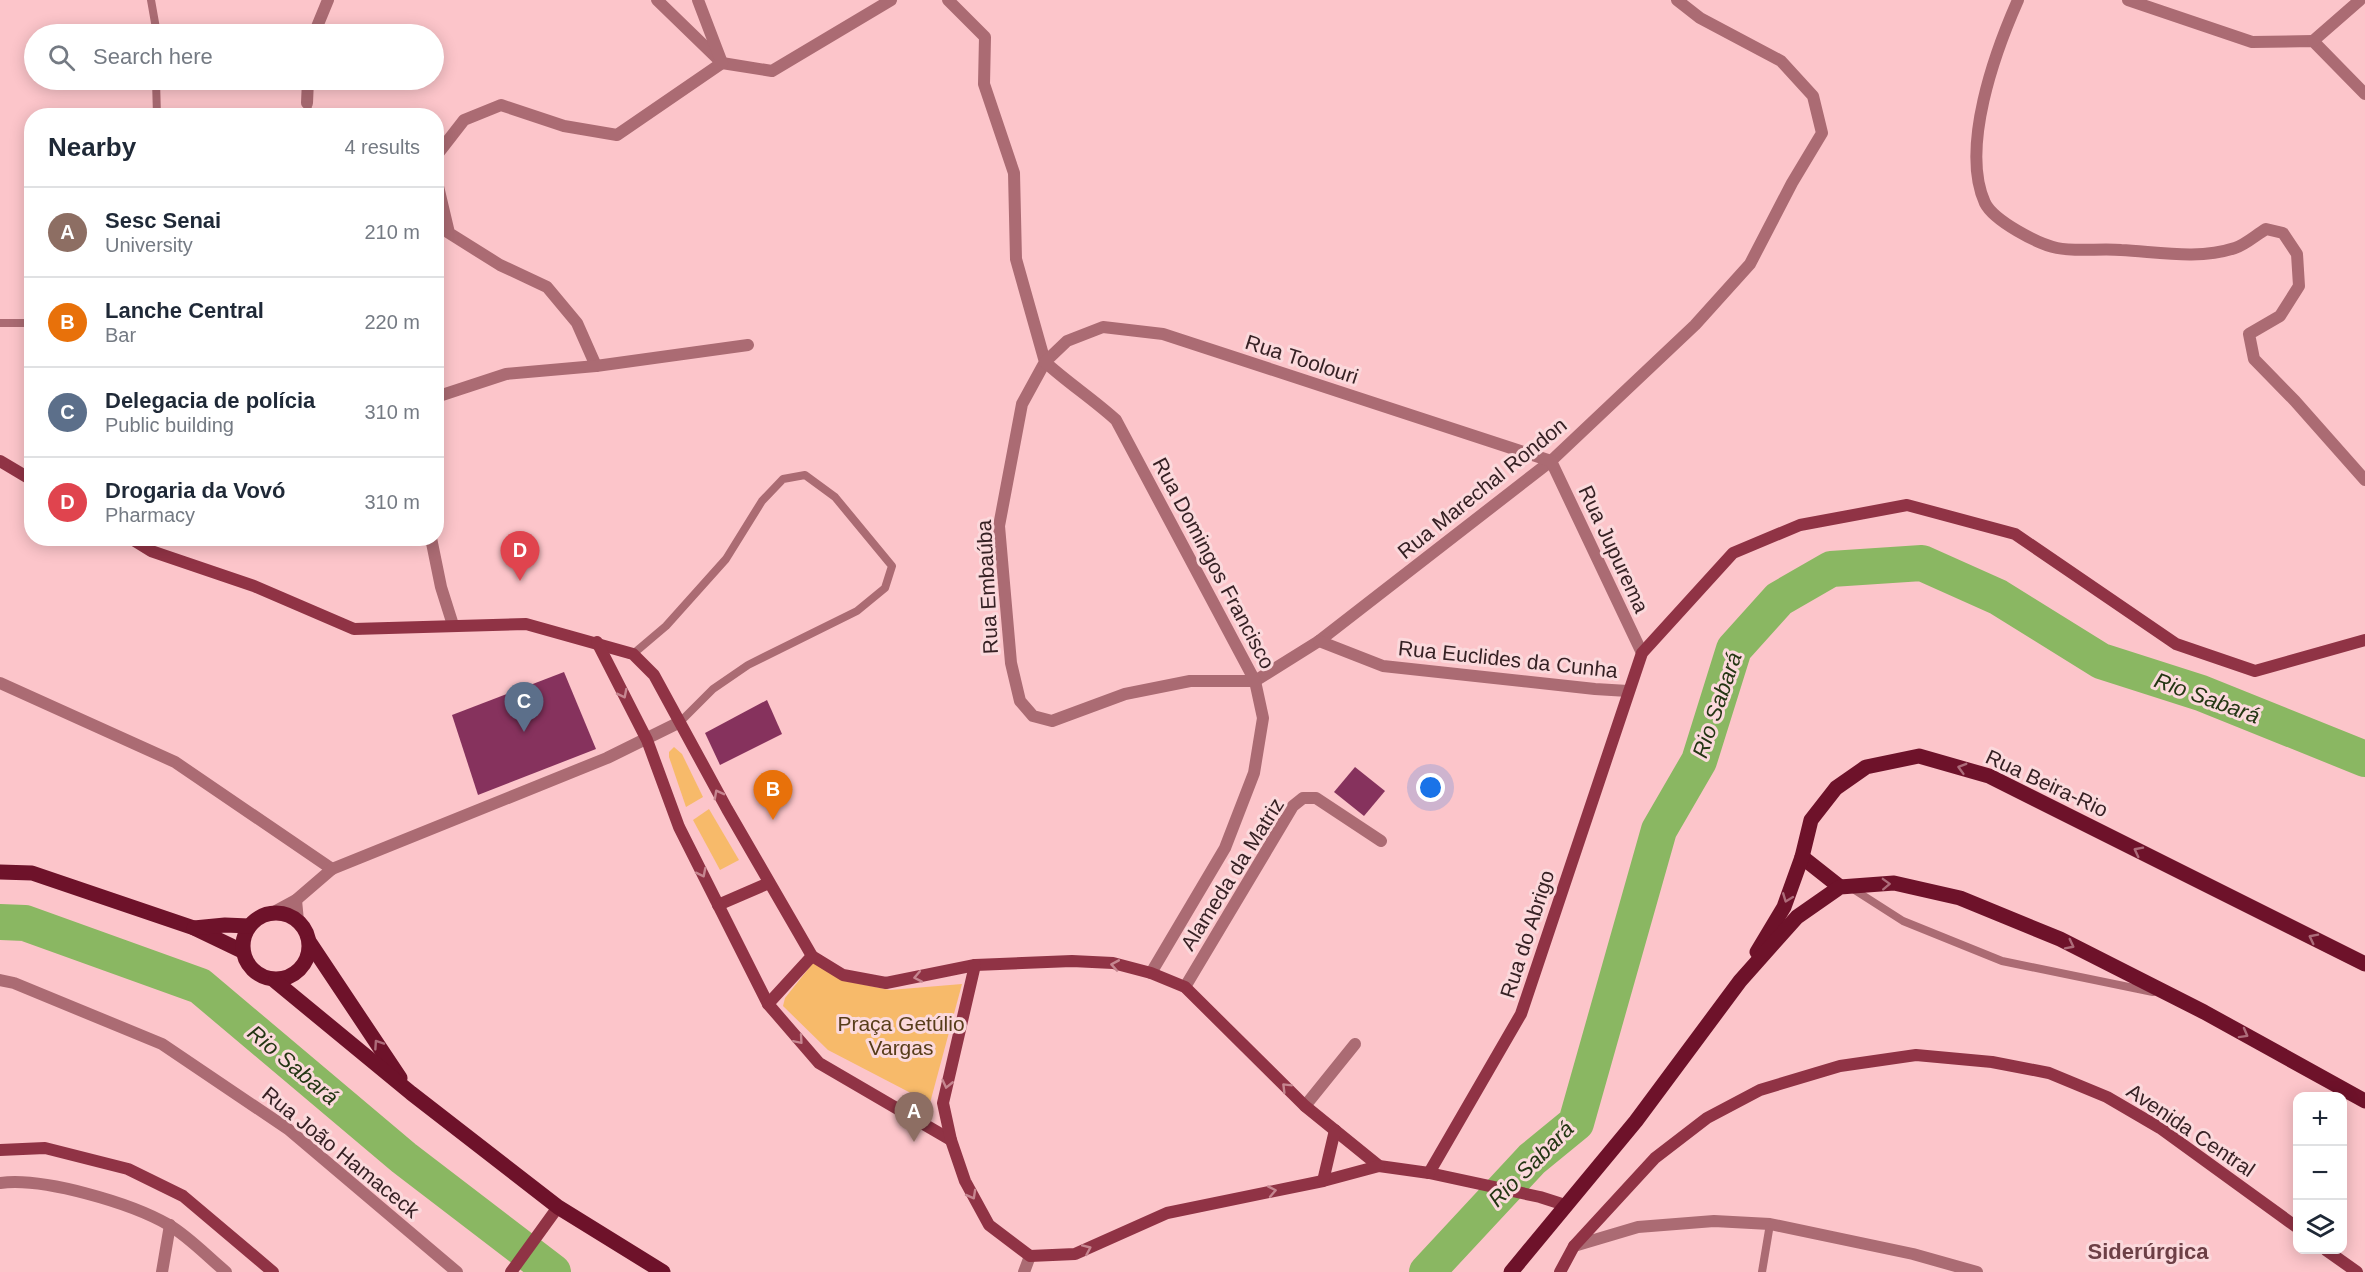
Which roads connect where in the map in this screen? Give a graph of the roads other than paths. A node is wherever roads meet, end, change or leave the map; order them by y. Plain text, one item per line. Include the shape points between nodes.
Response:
1 (151, 0) edge
2 (328, 0) edge
3 (657, 0) edge
4 (891, 0) edge
5 (948, 0) edge
6 (1677, 0) edge
7 (2018, 0) edge
8 (2128, 0) edge
9 (2360, 0) edge
10 (699, 1) edge
11 (155, 24) edge
12 (318, 24) edge
13 (2313, 41) junction
14 (722, 63) junction
15 (156, 90) edge
16 (308, 90) edge
17 (2365, 94) edge
18 (157, 108) edge
19 (308, 108) edge
20 (444, 146) edge
21 (444, 212) edge
22 (0, 323) edge
23 (24, 323) edge
24 (748, 345) dead end
25 (1045, 362) junction
26 (596, 366) junction
27 (444, 394) edge
28 (0, 461) edge
29 (1551, 461) junction
30 (24, 475) edge
31 (2365, 480) edge
32 (143, 546) edge
33 (433, 546) edge
34 (453, 625) junction
35 (1319, 641) junction
36 (597, 642) junction
37 (2364, 643) edge
38 (1642, 653) junction
39 (633, 654) junction
40 (1256, 681) junction
41 (0, 683) edge
42 (1628, 691) junction
43 (680, 722) junction
44 (647, 740) junction
45 (1381, 841) dead end
46 (1802, 857) junction
47 (333, 869) junction
48 (0, 872) edge
49 (769, 883) junction
50 (1845, 887) junction
51 (296, 900) junction
52 (718, 905) junction
53 (272, 913) junction
54 (298, 921) junction
55 (249, 926) junction
56 (194, 928) junction
57 (309, 943) junction
58 (242, 951) junction
59 (812, 956) junction
60 (2365, 964) edge
61 (975, 966) junction
62 (1151, 973) junction
63 (0, 980) edge
64 (275, 981) junction
65 (1740, 981) junction
66 (1185, 987) junction
67 (2172, 996) junction
68 (768, 1004) junction
69 (1355, 1044) dead end
70 (411, 1093) junction
71 (2365, 1101) edge
72 (1305, 1106) junction
73 (1335, 1130) junction
74 (951, 1140) junction
75 (0, 1150) edge
76 (1379, 1166) junction
77 (1429, 1173) junction
78 (1323, 1181) junction
79 (0, 1183) edge
80 (1565, 1205) junction
81 (558, 1207) junction
82 (1770, 1224) junction
83 (2293, 1224) edge
84 (170, 1225) junction
85 (1574, 1246) junction
86 (2332, 1254) edge
87 (1030, 1256) junction
88 (162, 1272) edge
89 (226, 1272) edge
90 (273, 1272) edge
91 (457, 1272) edge
92 (511, 1272) edge
93 (663, 1272) edge
94 (1024, 1272) edge
95 (1511, 1272) edge
96 (1560, 1272) edge
97 (1762, 1272) edge
98 (1977, 1272) edge
99 (2357, 1272) edge

1 - 11 lane
2 - 12 street
3 - 14 street
4 - 14 street via 772,71
5 - 25 street via 985,37 984,84 1014,173 1016,259
6 - 29 street, Rua Marechal Rondon via 1700,18 1781,61 1813,96 1822,133 1750,264 1695,325
7 - 31 street via 1978,120 1977,170 1986,204 2009,228 2058,248 2202,256 2237,248 2266,229 2283,233 2297,254 2299,286 2280,316 2250,334 2254,359
8 - 13 street via 2252,42
9 - 13 street
10 - 14 street
13 - 17 street
14 - 20 street via 617,135 564,126 501,105 464,120
15 - 18 lane
16 - 19 street
21 - 26 street via 449,233 500,265 547,287 577,323
22 - 23 lane
24 - 26 street
25 - 29 street, Rua Toolouri via 1067,341 1103,327 1163,334
25 - 40 street, Rua Domingos Francisco via 1116,420
25 - 40 street, Rua Embaúba via 1022,404 999,526 1011,663 1020,701 1033,716 1052,721 1125,694 1190,681
26 - 27 street via 506,374
28 - 30 main road
29 - 35 street, Rua Marechal Rondon
29 - 38 street, Rua Jupurema
32 - 34 main road via 254,586 354,629
33 - 34 street
34 - 36 main road via 526,624
35 - 40 street, Rua Marechal Rondon
35 - 42 street, Rua Euclides da Cunha via 1383,666
36 - 39 main road
36 -> 44 main road
37 - 38 main road, Rua Euclides da Cunha via 2255,671 2176,644 2015,534 1907,505 1800,525 1733,553
38 - 42 main road, Rua Euclides da Cunha
39 - 43 main road via 654,675
39 - 43 lane via 666,626 726,559 762,501 783,479 805,475 835,497 892,566 885,588 857,611 748,665 713,689
40 - 62 street, Rua Domingos Francisco via 1263,718 1254,773 1225,848
41 - 47 street via 175,762
42 - 77 main road, Rua do Abrigo via 1521,1014
43 - 44 street
49 -> 43 main road
44 - 47 street
44 -> 52 main road via 679,827
45 - 66 street, Alameda da Matriz via 1316,798 1303,798 1293,806
46 - 50 main road
60 -> 46 main road, Rua Beira-Rio via 1989,776 1919,756 1866,767 1836,788 1811,820
46 -> 65 main road, Rua Beira-Rio via 1784,907
47 - 51 street
48 - 56 main road via 32,873
49 - 52 main road
49 - 59 main road
50 - 65 main road via 1797,917
50 - 67 lane via 1903,921 2002,961
50 -> 67 main road via 1894,883 1960,898 2060,939
51 - 53 street
51 - 54 street
52 - 68 main road
53 - 54 main road
53 - 55 main road
54 - 57 main road
55 - 56 main road
55 - 58 main road
56 - 58 main road
57 - 64 main road via 309,954 297,974
70 -> 57 main road
58 - 64 main road via 255,972
61 -> 59 main road via 886,983 843,975
59 - 68 main road
62 -> 61 main road via 1113,963 1072,961
61 -> 74 main road via 943,1103
62 - 66 main road
63 - 91 street, Rua João Hamaceck via 162,1044 288,1129
64 - 70 main road
65 - 80 main road via 1636,1121
72 -> 66 main road
67 -> 71 main road
68 -> 74 main road via 819,1063
69 - 72 street
70 - 81 main road
72 - 73 main road
73 - 76 main road
73 - 78 main road
74 -> 87 main road via 965,1181 989,1225
75 - 90 main road via 45,1148 129,1169 183,1196
76 - 77 main road
76 - 78 main road
77 - 80 main road
87 -> 78 main road via 1075,1254 1167,1213
79 - 84 street via 16,1181 102,1196
80 - 95 main road
81 - 92 main road
81 - 93 main road
82 - 85 street via 1714,1221 1638,1227
82 - 97 lane
82 - 98 street via 1913,1254
83 - 85 main road, Avenida Central via 2160,1128 2107,1097 2049,1073 1992,1062 1917,1055 1840,1066 1760,1090 1707,1118 1655,1158
84 - 88 street
84 - 89 street
85 - 96 main road, Avenida Central
86 - 99 main road
87 - 94 street

